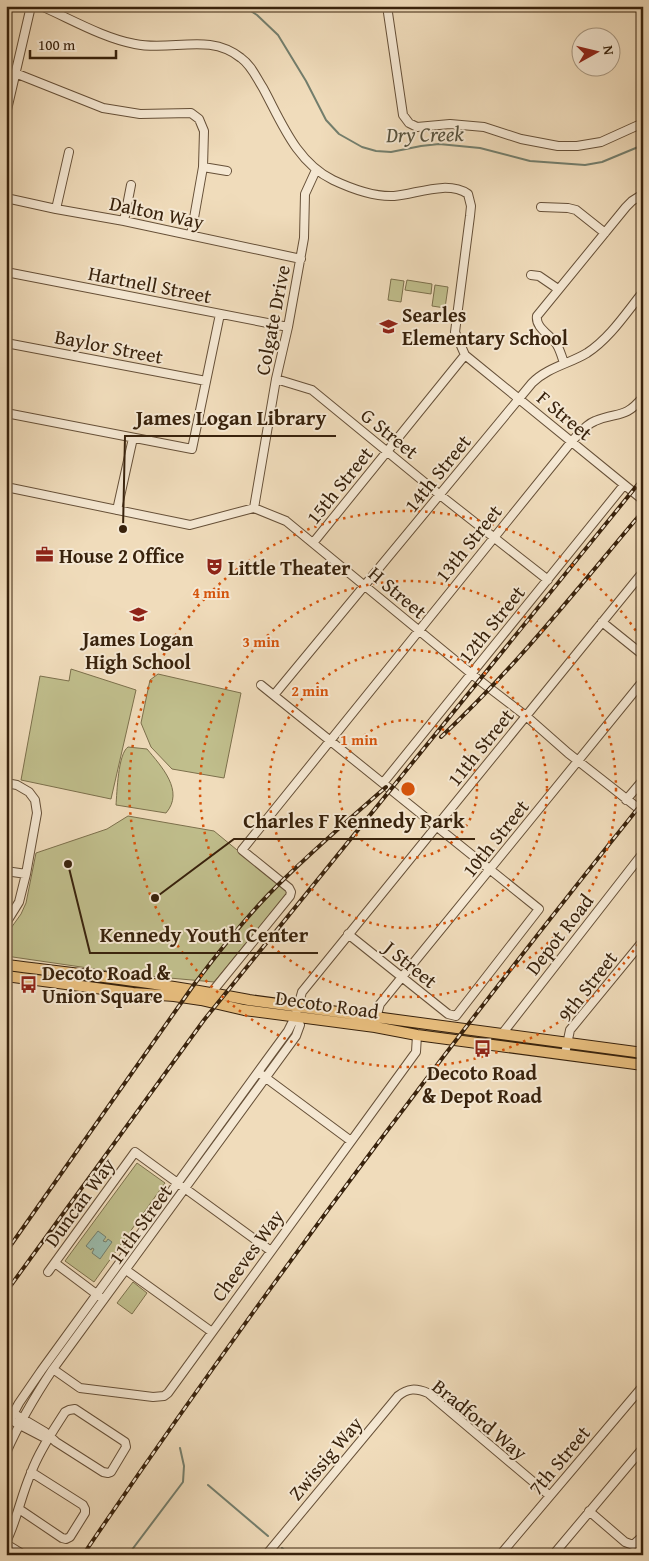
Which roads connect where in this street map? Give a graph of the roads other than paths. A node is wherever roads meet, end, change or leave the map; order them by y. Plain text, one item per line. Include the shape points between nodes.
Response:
1 (31, 6) edge
2 (41, 6) edge
3 (387, 6) edge
4 (14, 73) junction
5 (6, 114) edge
6 (643, 123) edge
7 (69, 152) dead end
8 (203, 167) junction
9 (316, 170) junction
10 (227, 171) dead end
11 (131, 185) dead end
12 (643, 194) edge
13 (6, 198) edge
14 (541, 207) dead end
15 (56, 209) junction
16 (124, 221) junction
17 (605, 233) junction
18 (192, 235) junction
19 (301, 259) junction
20 (6, 272) edge
21 (531, 275) dead end
22 (558, 289) junction
23 (643, 292) edge
24 (220, 314) junction
25 (288, 327) junction
26 (6, 343) edge
27 (465, 355) junction
28 (564, 363) junction
29 (276, 379) junction
30 (206, 381) junction
31 (643, 397) edge
32 (519, 398) junction
33 (6, 413) edge
34 (133, 438) junction
35 (572, 441) junction
36 (387, 452) junction
37 (624, 485) junction
38 (6, 487) edge
39 (440, 495) junction
40 (643, 500) edge
41 (254, 508) junction
42 (117, 510) junction
43 (494, 537) junction
44 (313, 543) junction
45 (643, 572) edge
46 (548, 580) junction
47 (365, 586) junction
48 (602, 622) junction
49 (419, 630) junction
50 (643, 655) edge
51 (471, 673) junction
52 (643, 681) edge
53 (261, 685) dead end
54 (274, 696) junction
55 (526, 716) junction
56 (329, 741) junction
57 (578, 761) junction
58 (643, 780) edge
59 (6, 783) edge
60 (382, 783) junction
61 (626, 800) junction
62 (643, 812) edge
63 (436, 826) junction
64 (643, 853) edge
65 (489, 870) junction
66 (6, 871) edge
67 (26, 874) junction
68 (6, 923) edge
69 (348, 934) junction
70 (643, 941) edge
71 (6, 965) edge
72 (6, 976) edge
73 (402, 977) junction
74 (212, 992) junction
75 (296, 1012) junction
76 (376, 1018) junction
77 (502, 1034) junction
78 (417, 1035) junction
79 (567, 1043) junction
80 (642, 1052) edge
81 (565, 1054) junction
82 (643, 1065) edge
83 (258, 1072) junction
84 (266, 1078) junction
85 (351, 1141) junction
86 (177, 1183) junction
87 (185, 1188) junction
88 (271, 1251) junction
89 (55, 1262) junction
90 (126, 1270) junction
91 (48, 1272) dead end
92 (96, 1294) junction
93 (105, 1300) junction
94 (212, 1332) junction
95 (53, 1370) junction
96 (643, 1386) edge
97 (413, 1389) joint
98 (10, 1420) edge
99 (21, 1421) junction
100 (49, 1437) junction
101 (643, 1448) edge
102 (6, 1453) edge
103 (31, 1472) junction
104 (550, 1496) junction
105 (19, 1509) junction
106 (589, 1511) junction
107 (643, 1536) edge
108 (6, 1543) edge
109 (24, 1555) edge
110 (266, 1555) edge
111 (500, 1555) edge
112 (553, 1555) edge

1 - 4 street
2 - 9 street via 113,38 135,44 160,47 210,44 241,57 250,67 286,133
3 - 6 street via 403,115 409,123 484,128 558,146 601,142
4 - 5 street
4 - 8 street via 103,108 140,114 191,113 199,119 204,131
7 - 15 street
8 - 10 street
8 - 18 street
9 - 19 street, Colgate Drive via 305,194
9 - 27 street via 361,191 392,196 442,188 468,194 471,206 455,332
11 - 16 street
12 - 17 street via 632,201
13 - 15 street, Dalton Way
14 - 17 street via 576,210
15 - 16 street, Dalton Way
16 - 18 street, Dalton Way
17 - 22 street
18 - 19 street, Dalton Way
19 - 25 street, Colgate Drive
20 - 24 street, Hartnell Street
21 - 22 street
22 - 28 street via 536,318 557,344
23 - 28 street, 14th Street via 600,343
24 - 25 street, Hartnell Street
24 - 30 street
25 - 29 street, Colgate Drive
26 - 30 street, Baylor Street
27 - 32 street, F Street
27 - 36 street, 15th Street
28 - 32 street, 14th Street via 538,377
29 - 36 street, G Street via 312,390
29 - 41 street, Colgate Drive
30 - 34 street via 192,449
31 - 35 street, 13th Street via 626,413 597,420 584,427
32 - 35 street, F Street
32 - 39 street, 14th Street
33 - 34 street
34 - 42 street
35 - 37 street, F Street
35 - 43 street, 13th Street
36 - 39 street, G Street
36 - 44 street, 15th Street
37 - 40 street, F Street
37 - 46 street, 12th Street
38 - 42 street
39 - 43 street, G Street
39 - 47 street, 14th Street
41 - 42 street via 190,525
41 - 44 street, H Street via 286,521
43 - 46 street, G Street
43 - 49 street, 13th Street
44 - 47 street, H Street
45 - 48 street, 11th Street
46 - 51 street, 12th Street
47 - 49 street, H Street
47 - 54 street, 14th Street
48 - 50 street
48 - 55 street, 11th Street
49 - 51 street, H Street
49 - 56 street, 13th Street
51 - 55 street, H Street
51 - 60 street, 12th Street
52 - 57 street, 10th Street
53 - 54 street
54 - 56 street
55 - 57 street, H Street
55 - 63 street, 11th Street
56 - 60 street
56 - 74 street, 13th Street via 242,850 291,892
57 - 61 street, H Street
57 - 65 street, 10th Street
58 - 61 street
59 - 67 street via 25,788 36,804
60 - 63 street
61 - 62 street, H Street
63 - 65 street
63 - 69 street, 11th Street
64 - 77 street, Depot Road
65 - 73 street, 10th Street
65 - 73 street, J Street via 538,909 456,1016 448,1014
66 - 67 street
67 - 68 street via 19,902
69 - 73 street, J Street
69 - 75 street, 11th Street via 302,992
70 - 79 street, 9th Street via 570,1030
71 - 74 main road, Decoto Road
72 - 75 main road, Decoto Road via 174,996 244,1010
73 - 76 street, 10th Street via 379,1007
74 - 75 main road, Decoto Road
75 - 76 main road, Decoto Road
75 - 78 main road, Decoto Road
75 - 83 street, 11th Street via 281,1042
75 - 84 street, 11th Street via 300,1025 296,1036
76 - 77 main road, Decoto Road
77 - 79 main road, Decoto Road
78 - 81 main road, Decoto Road
78 - 85 street, Cheeves Way via 416,1052
79 - 80 main road, Decoto Road
79 - 81 street, 9th Street
81 - 82 main road, Decoto Road
83 - 84 street
83 - 86 street, 11th Street
84 - 85 street
84 - 87 street, 11th Street
85 - 88 street, Cheeves Way
86 - 87 street
86 - 89 street, Duncan Way via 135,1152
86 - 92 street, 11th Street
87 - 88 street
87 - 90 street, 11th Street
88 - 94 street, Cheeves Way
89 - 91 street
89 - 92 street, Duncan Way
90 - 93 street, 11th Street
90 - 94 street
92 - 93 street, Duncan Way
92 - 98 street, 11th Street
93 - 95 street, 11th Street
94 - 95 street, Cheeves Way via 164,1396 80,1388
95 - 99 street, 11th Street
96 - 104 street, 7th Street
97 - 104 street, Bradford Way via 428,1393
97 - 110 street, Zwissig Way via 400,1395
98 - 99 street
99 - 100 street via 43,1437
99 - 102 street, 11th Street
100 - 100 street via 108,1473 126,1447 125,1442 75,1410 66,1412
100 - 103 street
101 - 106 street
103 - 105 street
103 - 105 street via 83,1505 85,1513 66,1539
104 - 111 street, 7th Street
105 - 108 street
106 - 107 street via 625,1542 633,1545
106 - 112 street
108 - 109 street

